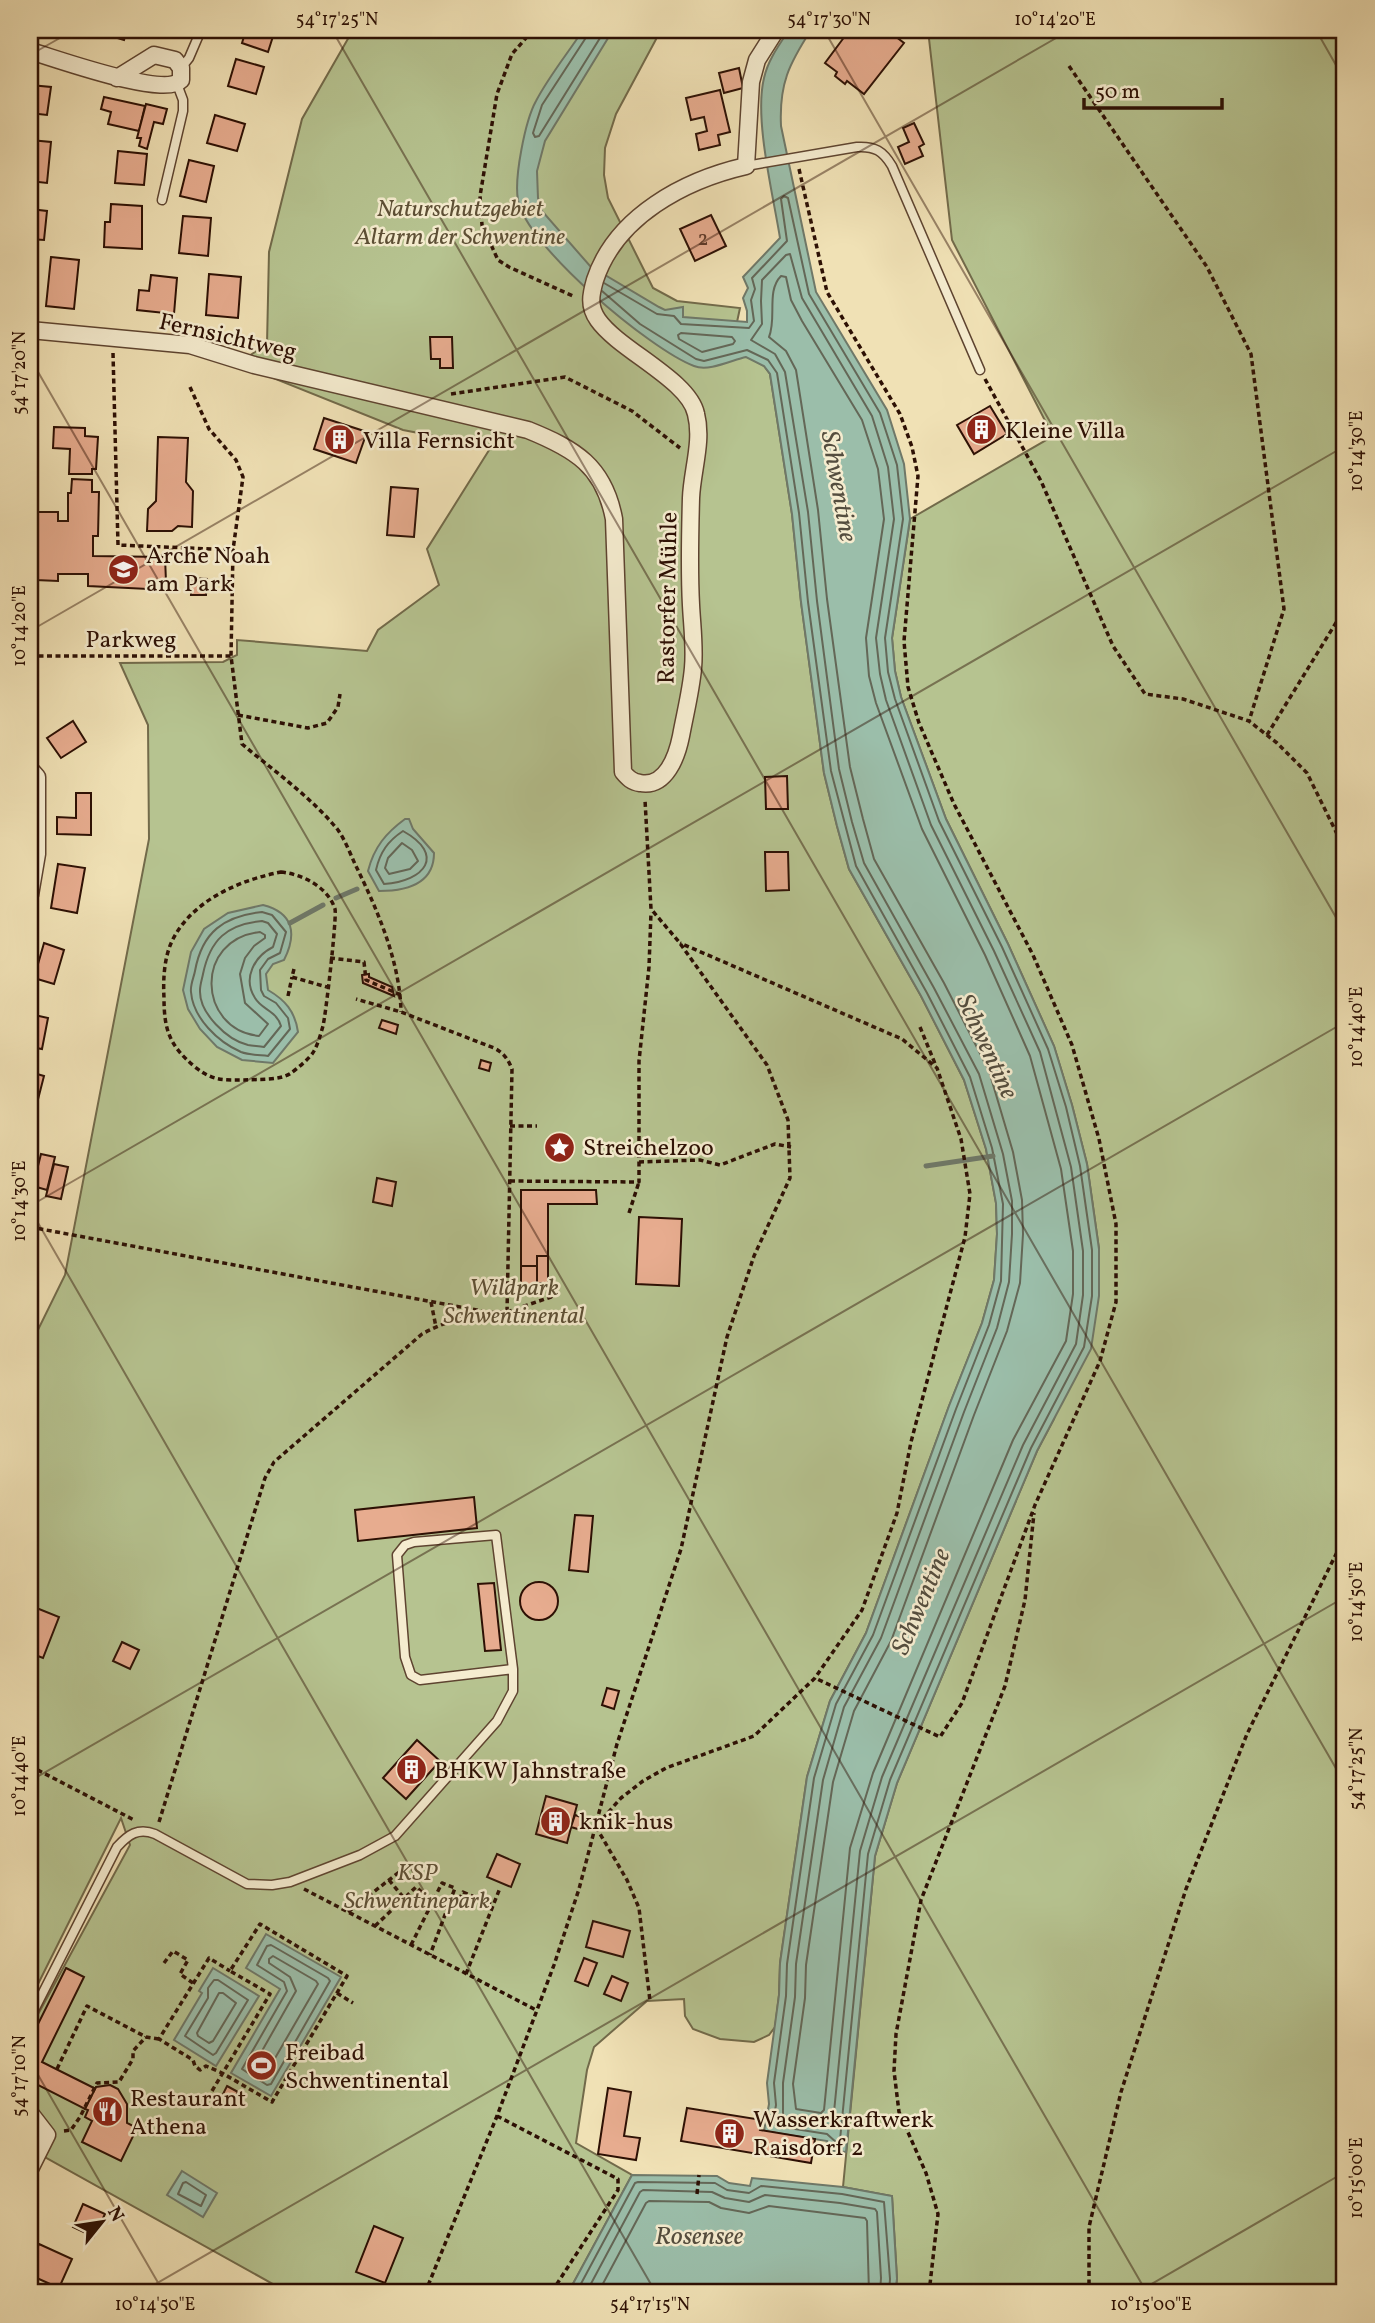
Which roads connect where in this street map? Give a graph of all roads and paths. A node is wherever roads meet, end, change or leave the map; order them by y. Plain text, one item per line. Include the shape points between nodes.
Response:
1 (201, 30) edge
2 (533, 30) edge
3 (776, 30) edge
4 (30, 51) edge
5 (1069, 66) dead end
6 (181, 68) junction
7 (117, 78) junction
8 (177, 84) junction
9 (793, 157) junction
10 (746, 166) junction
11 (162, 200) dead end
12 (591, 296) junction
13 (30, 330) edge
14 (113, 337) junction
15 (980, 370) joint
16 (190, 387) dead end
17 (373, 392) joint
18 (446, 395) dead end
19 (695, 460) junction
20 (233, 550) junction
21 (1345, 608) edge
22 (30, 656) edge
23 (231, 656) junction
24 (340, 694) dead end
25 (238, 715) junction
26 (1249, 721) junction
27 (1267, 735) junction
28 (30, 769) edge
29 (645, 784) junction
30 (1345, 855) edge
31 (30, 895) edge
32 (651, 909) junction
33 (679, 942) junction
34 (331, 958) junction
35 (294, 969) dead end
36 (292, 977) junction
37 (327, 986) junction
38 (401, 995) junction
39 (288, 996) dead end
40 (356, 999) dead end
41 (401, 1012) junction
42 (920, 1027) dead end
43 (937, 1068) junction
44 (510, 1126) junction
45 (537, 1126) dead end
46 (791, 1147) junction
47 (639, 1162) junction
48 (510, 1181) junction
49 (639, 1182) junction
50 (629, 1213) dead end
51 (30, 1227) edge
52 (560, 1289) dead end
53 (431, 1302) junction
54 (484, 1311) junction
55 (507, 1312) junction
56 (436, 1327) junction
57 (1035, 1505) junction
58 (1345, 1536) edge
59 (35, 1593) dead end
60 (30, 1603) edge
61 (513, 1669) junction
62 (815, 1678) junction
63 (30, 1766) edge
64 (596, 1827) junction
65 (139, 1831) junction
66 (155, 1833) junction
67 (403, 1870) dead end
68 (389, 1880) junction
69 (290, 1882) junction
70 (500, 1888) dead end
71 (452, 1896) junction
72 (404, 1898) junction
73 (433, 1901) junction
74 (494, 1905) junction
75 (348, 1912) junction
76 (375, 1926) junction
77 (411, 1945) junction
78 (430, 1955) junction
79 (164, 1963) dead end
80 (230, 1971) junction
81 (466, 1974) junction
82 (194, 1983) junction
83 (337, 1993) junction
84 (650, 2001) dead end
85 (352, 2003) dead end
86 (537, 2011) junction
87 (30, 2018) edge
88 (146, 2037) junction
89 (159, 2039) junction
90 (57, 2069) dead end
91 (222, 2073) junction
92 (212, 2091) dead end
93 (30, 2113) edge
94 (498, 2116) junction
95 (71, 2130) dead end
96 (30, 2169) edge
97 (699, 2175) dead end
98 (696, 2194) dead end
99 (425, 2293) edge
100 (551, 2293) edge
101 (929, 2293) edge
102 (1089, 2293) edge

1 - 6 lane
2 - 12 path via 512,54 497,94 480,196 482,225 498,260 565,293
3 - 10 street via 752,75
4 - 7 street
5 - 26 path via 1207,267 1251,354 1284,609
6 - 7 street via 175,60 154,55
6 - 8 street
7 - 8 street
8 - 11 lane via 183,111
9 - 10 lane
9 - 15 lane via 863,147 877,149 887,157
9 - 57 path via 827,292 900,414 912,447 918,476 904,641 908,687 954,804 1033,955 1072,1045 1116,1224 1116,1302 1100,1361
10 - 12 street via 702,180 651,208 617,239 599,270
12 - 19 street, Rastorfer Mühle via 598,320 691,400 698,426
13 - 14 street, Fernsichtweg
14 - 17 street, Fernsichtweg via 190,345
14 - 20 path via 118,545
15 - 26 path via 1041,481 1113,646 1144,694 1183,699
16 - 20 path via 209,429 236,460 243,477
17 - 29 street, Rastorfer Mühle via 528,429 577,454 596,473 609,496 614,519 623,772 634,782
18 - 19 path via 565,377 632,411
19 - 29 street, Rastorfer Mühle via 691,495 692,683 673,761 660,778
20 - 23 path
21 - 27 path
22 - 23 path, Parkweg
23 - 25 path
24 - 25 path via 327,723 308,728
25 - 38 path via 242,744 318,807 340,833 388,941
26 - 27 path
27 - 30 path via 1307,773
28 - 31 street via 37,777 37,854
29 - 32 path
32 - 33 path
32 - 47 path via 639,1061
33 - 43 path via 902,1039
33 - 46 path via 766,1065 788,1120
34 - 37 path
34 - 37 path via 335,909 313,882 281,872 228,887 186,921 172,941 163,977 167,1034 180,1054 210,1079 289,1075 313,1052 323,1026
34 - 38 path via 364,962 366,980
35 - 36 path
36 - 37 path
36 - 39 path
38 - 41 path
40 - 41 path
41 - 44 path via 503,1053 512,1069
42 - 43 path
43 - 62 path via 961,1139 970,1194 965,1237 897,1513 862,1609
44 - 45 path
44 - 48 path
46 - 47 path via 775,1144 720,1166 700,1160
46 - 64 path via 790,1178 754,1256 727,1337 681,1549 617,1744
47 - 49 path
48 - 49 path
48 - 55 path
49 - 50 path
51 - 53 path
52 - 55 path via 551,1297
53 - 54 path
53 - 56 path
54 - 55 path
54 - 56 path
56 - 66 path via 411,1343 287,1450 265,1478
57 - 62 path via 962,1703 940,1737
57 - 101 path via 1025,1600 1005,1686 921,1900 896,2034 899,2112 938,2214
58 - 102 path via 1247,1734 1186,1889 1121,2092 1089,2227
59 - 60 path
61 - 61 lane via 420,1680 411,1675 404,1644 400,1549 414,1542 496,1535
61 - 69 lane via 513,1691 497,1721 395,1836
62 - 64 path via 754,1736 643,1781
63 - 65 path via 137,1822
64 - 84 path via 639,1908
64 - 86 path
65 - 66 lane
65 - 87 lane via 117,1847
66 - 69 lane via 247,1884
67 - 68 path
68 - 72 path
68 - 75 path
69 - 75 path
70 - 74 path
71 - 73 path via 455,1888 442,1883
71 - 74 path via 460,1900 463,1892
71 - 78 path
72 - 73 path via 416,1887
72 - 76 path
73 - 77 path
74 - 81 path
75 - 76 path
76 - 77 path
77 - 78 path
78 - 81 path
79 - 82 path via 173,1951 188,1960 180,1974
80 - 82 path via 209,1958
80 - 83 path via 260,1924 347,1976
80 - 91 path via 270,1994
81 - 86 path
82 - 89 path
83 - 85 path
83 - 91 path via 272,2102
86 - 94 path
88 - 89 path
88 - 90 path via 87,2006
88 - 95 path via 119,2082 97,2083
89 - 91 path via 193,2060 200,2070 206,2066
91 - 92 path
93 - 96 street via 47,2135
94 - 99 path
94 - 100 path via 618,2179 618,2190
97 - 98 path

